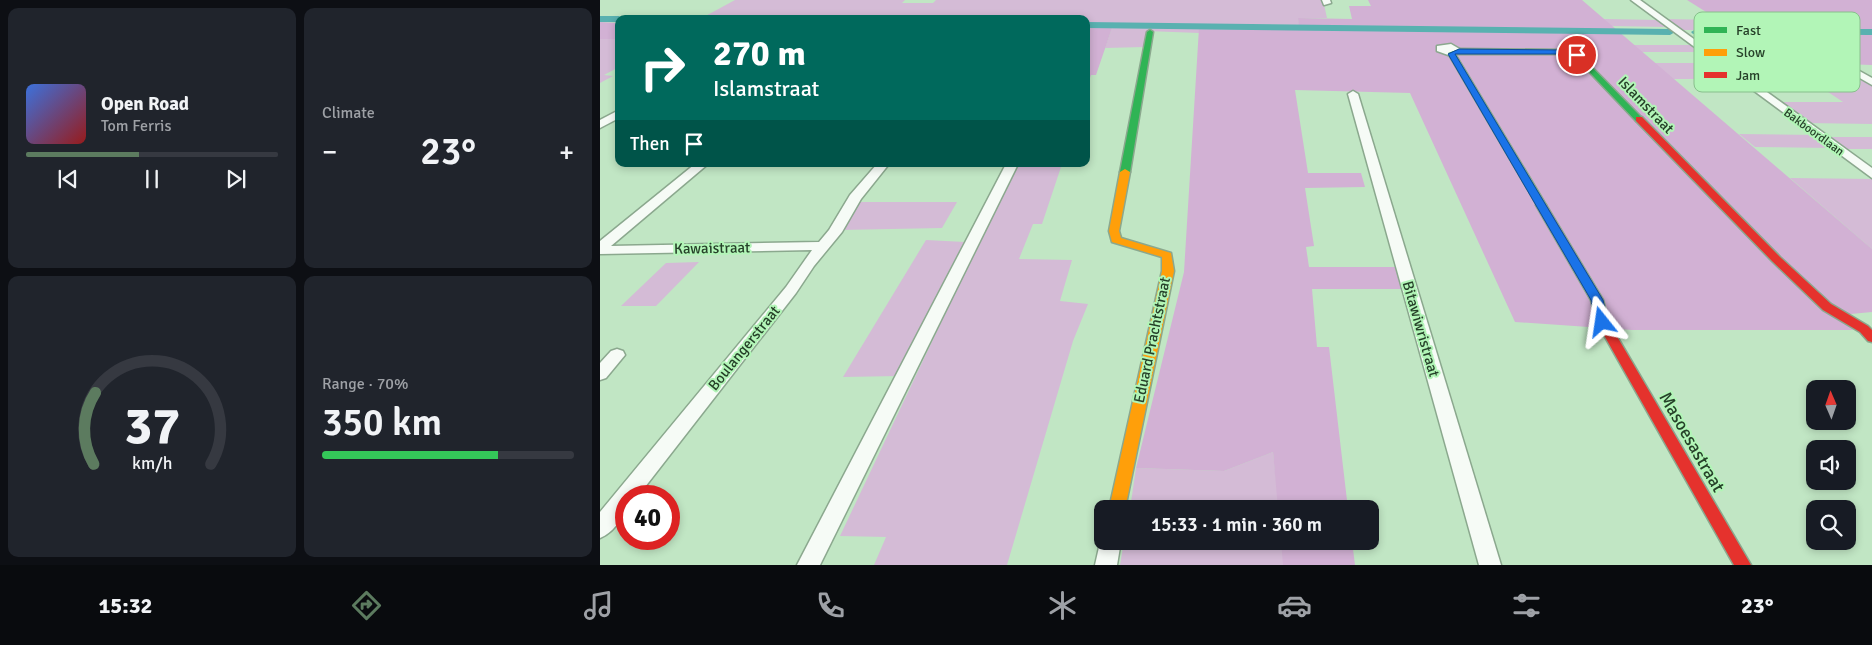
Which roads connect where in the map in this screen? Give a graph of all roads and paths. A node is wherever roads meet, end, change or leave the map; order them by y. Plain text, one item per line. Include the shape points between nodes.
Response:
1 (1635, 0) edge
2 (1150, 32) dead end
3 (1694, 43) edge
4 (1860, 74) edge
5 (1872, 82) edge
6 (1760, 92) edge
7 (1353, 94) dead end
8 (615, 116) edge
9 (600, 125) edge
10 (698, 167) edge
11 (881, 167) edge
12 (1010, 167) edge
13 (1872, 174) edge
14 (602, 244) edge
15 (823, 246) junction
16 (1610, 336) joint
17 (1872, 338) edge
18 (617, 355) dead end
19 (600, 374) edge
20 (1119, 500) edge
21 (600, 528) edge
22 (1108, 550) edge
23 (808, 565) edge
24 (1106, 565) edge
25 (1490, 565) edge
26 (1743, 565) edge

1 - 3 street, Bakboordlaan
2 - 20 street, Eduard Prachtstraat via 1114,231 1116,240 1124,245 1155,248 1167,255 1168,271
4 - 5 street
6 - 13 street, Bakboordlaan
7 - 25 street, Bitawiwristraat
8 - 9 street
10 - 14 street
11 - 15 street, Boulangerstraat
12 - 23 street
14 - 15 street, Kawaistraat
15 - 21 street, Boulangerstraat
16 - 17 street, Islamstraat via 1602,322 1597,300 1455,52 1563,52 1577,55 1776,259 1827,307
16 - 26 street, Masoesastraat
18 - 19 street
22 - 24 street

